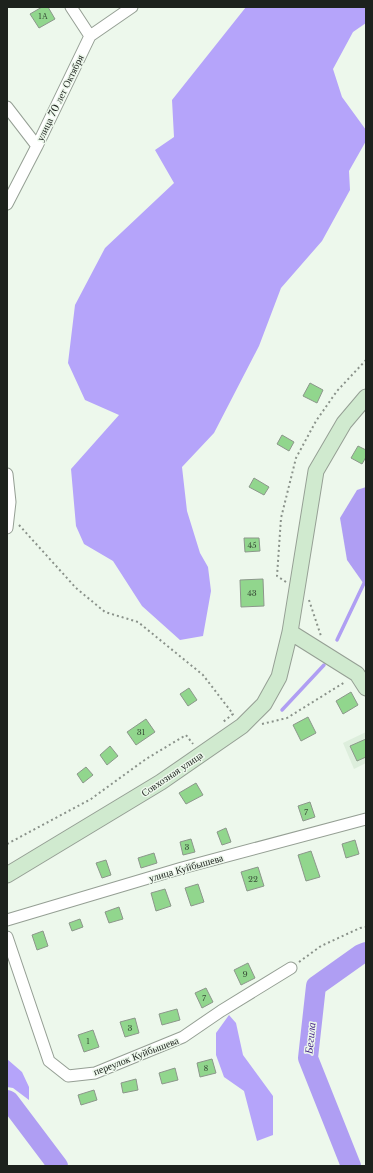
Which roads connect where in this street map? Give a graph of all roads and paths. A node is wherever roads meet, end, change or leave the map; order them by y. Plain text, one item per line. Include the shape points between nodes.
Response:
1 (71, 7) edge
2 (132, 7) edge
3 (90, 36) junction
4 (7, 107) edge
5 (37, 146) junction
6 (7, 202) edge
7 (366, 397) edge
8 (7, 474) edge
9 (8, 514) junction
10 (7, 528) edge
11 (290, 632) junction
12 (366, 688) edge
13 (222, 723) dead end
14 (195, 745) dead end
15 (366, 819) edge
16 (7, 844) edge
17 (7, 875) edge
18 (7, 920) edge
19 (366, 927) edge
20 (7, 937) edge
21 (291, 968) joint

1 - 3 street
2 - 3 street, улица 70 лет Октября
3 - 5 street, улица 70 лет Октября
4 - 5 street
5 - 6 street, улица 70 лет Октября
7 - 11 street, Совхозная улица via 344,423 316,472
8 - 9 street via 10,502
9 - 10 street
9 - 13 path via 76,588 99,608 138,622 203,675 233,714
11 - 12 street via 357,674
11 - 17 street, Совхозная улица via 279,677 264,704 242,726 161,782
14 - 16 path via 186,735 146,759 91,799
15 - 18 street, улица Куйбышева via 182,868
19 - 21 path via 321,946
20 - 21 street, переулок Куйбышева via 49,1061 68,1076 95,1073 183,1037

